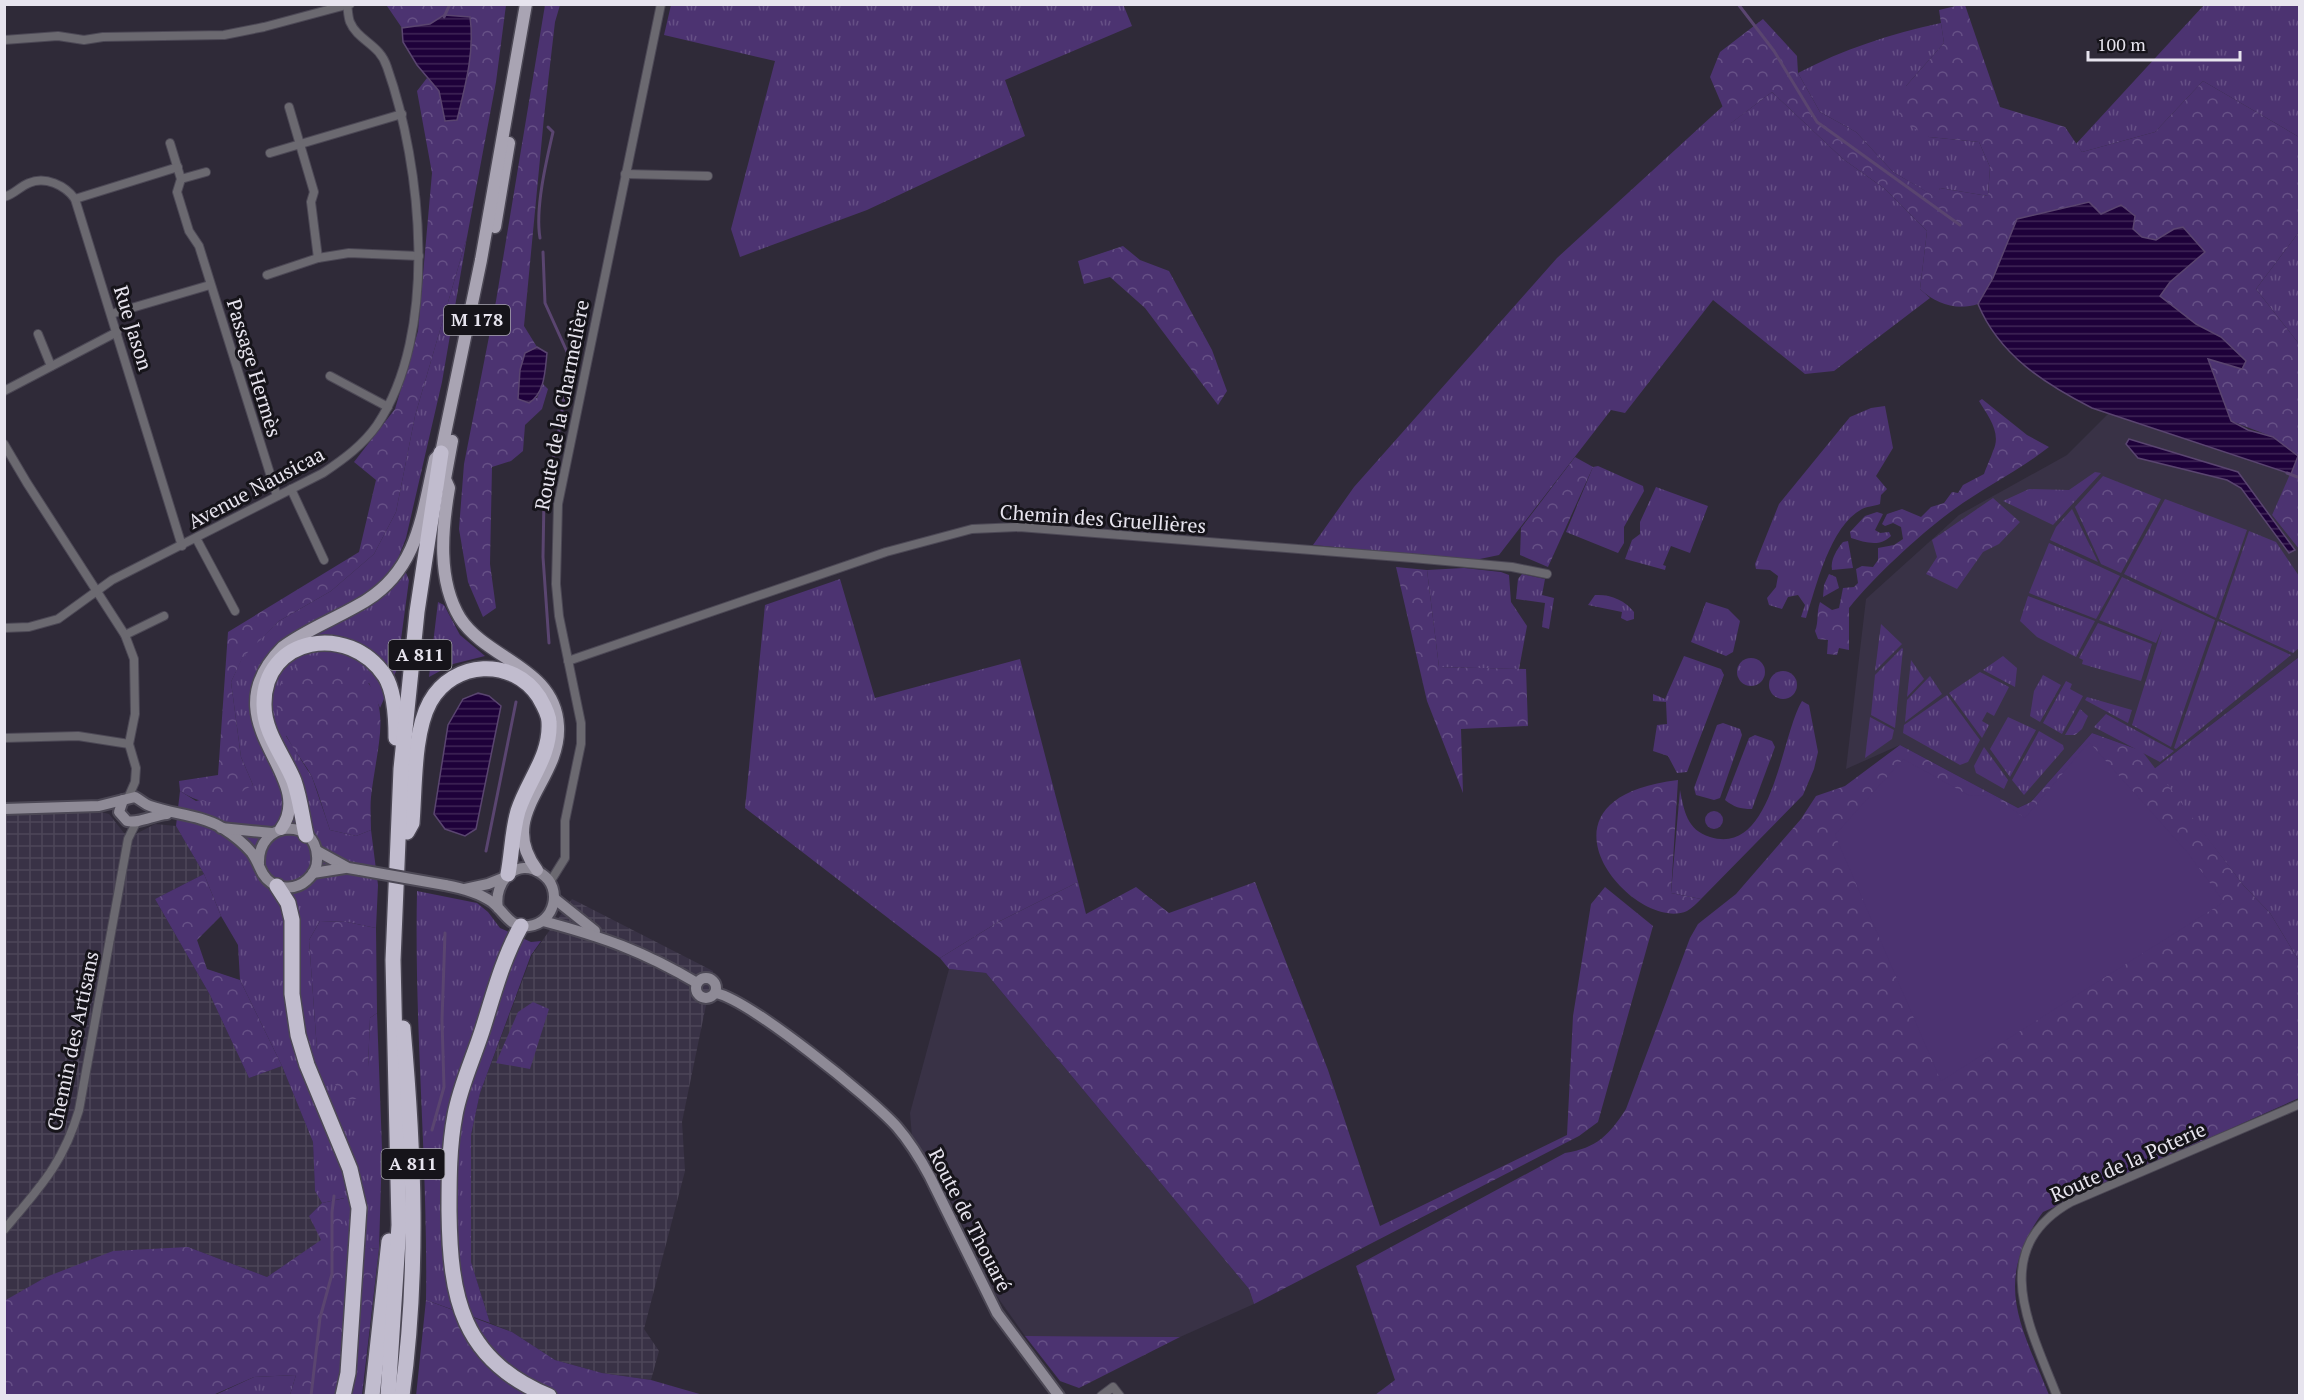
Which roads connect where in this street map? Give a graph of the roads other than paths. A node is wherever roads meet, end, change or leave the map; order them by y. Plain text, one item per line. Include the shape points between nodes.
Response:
1 (526, 4) edge
2 (661, 4) edge
3 (348, 5) edge
4 (4, 40) edge
5 (515, 76) junction
6 (289, 106) dead end
7 (402, 114) junction
8 (170, 143) dead end
9 (299, 145) junction
10 (270, 153) dead end
11 (178, 167) junction
12 (206, 172) dead end
13 (625, 174) junction
14 (708, 176) dead end
15 (182, 179) junction
16 (4, 197) edge
17 (75, 199) junction
18 (419, 256) junction
19 (318, 258) junction
20 (267, 275) dead end
21 (210, 285) junction
22 (111, 314) junction
23 (117, 332) junction
24 (38, 334) dead end
25 (51, 366) junction
26 (330, 376) dead end
27 (4, 391) edge
28 (388, 407) junction
29 (4, 444) edge
30 (441, 453) junction
31 (445, 479) junction
32 (291, 489) junction
33 (277, 496) junction
34 (196, 538) junction
35 (182, 546) junction
36 (324, 560) dead end
37 (1547, 574) dead end
38 (98, 591) junction
39 (235, 611) dead end
40 (164, 616) dead end
41 (4, 627) edge
42 (125, 635) junction
43 (568, 662) junction
44 (4, 738) edge
45 (129, 744) junction
46 (401, 769) junction
47 (135, 782) junction
48 (125, 799) junction
49 (141, 802) junction
50 (99, 806) junction
51 (4, 809) edge
52 (173, 813) junction
53 (122, 817) junction
54 (139, 820) junction
55 (222, 828) junction
56 (276, 831) junction
57 (407, 832) junction
58 (306, 835) junction
59 (128, 839) junction
60 (316, 851) junction
61 (259, 864) junction
62 (348, 868) junction
63 (537, 870) junction
64 (313, 873) junction
65 (506, 876) junction
66 (550, 882) junction
67 (277, 885) junction
68 (465, 889) junction
69 (555, 899) junction
70 (498, 908) junction
71 (543, 921) junction
72 (521, 926) junction
73 (603, 936) junction
74 (2300, 1104) edge
75 (398, 1149) junction
76 (4, 1230) edge
77 (343, 1395) edge
78 (372, 1395) edge
79 (388, 1395) edge
80 (402, 1395) edge
81 (549, 1395) edge
82 (1059, 1395) edge
83 (1101, 1395) edge
84 (1120, 1395) edge
85 (2057, 1395) edge

1 - 5 main road, M 178
2 - 13 street, Route de la Charmelière
3 - 4 street via 224,35
3 - 7 street, Avenue Nausicaa via 350,23 382,56
5 - 30 main road, M 178
5 - 31 main road, M 178 via 504,180
6 - 9 street
7 - 9 street
7 - 18 street, Avenue Nausicaa via 414,180
8 - 11 street
9 - 10 street
9 - 19 street via 314,192 311,202
11 - 15 street
11 - 17 street
12 - 15 street
13 - 14 street
13 - 43 street, Route de la Charmelière via 558,504 556,584
15 - 21 street, Passage Hermès via 177,192
16 - 17 street via 14,195 30,182 44,181 60,184
17 - 22 street, Rue Jason
18 - 19 street via 349,253
18 - 28 street, Avenue Nausicaa via 404,368
19 - 20 street
21 - 22 street, Passage Hermès
21 - 33 street, Passage Hermès
22 - 23 street, Rue Jason
23 - 25 street
23 - 35 street, Rue Jason
24 - 25 street
25 - 27 street
26 - 28 street
28 - 32 street, Avenue Nausicaa via 350,455
29 - 38 street
30 - 46 highway, A 811 via 417,612
30 - 56 main road via 435,459 412,549 401,571 367,600 283,647 263,673 257,688 258,724 290,795 289,814
31 - 57 highway, A 811 via 415,702
31 - 63 main road via 449,488 444,565 455,607 483,642 536,678 550,697 557,717 556,749 523,827 522,847
32 - 33 street, Avenue Nausicaa
32 - 36 street
33 - 34 street, Avenue Nausicaa
34 - 35 street, Avenue Nausicaa
34 - 39 street
35 - 38 street, Avenue Nausicaa via 112,580
37 - 43 street, Chemin des Gruellières via 1412,558 1019,527 972,529 886,552
38 - 41 street, Avenue Nausicaa via 58,619 29,627
38 - 42 street
40 - 42 street
42 - 45 street via 134,659 135,714
43 - 66 street, Route de la Charmelière via 581,723 581,744 565,821 565,858
44 - 45 street via 78,736
45 - 47 street via 135,762
46 - 58 highway via 393,699 386,677 367,655 349,645 329,641 295,649 279,663 267,684 264,704 266,726 297,790
46 - 75 highway, A 811 via 393,960
47 - 48 street
47 - 49 street
48 - 49 main road
48 - 50 main road
48 - 53 main road
49 - 52 main road
49 - 54 main road via 144,810
50 - 51 main road
50 - 53 main road
52 - 54 main road
52 - 55 main road
53 - 54 main road
53 - 59 street, Chemin des Artisans
54 - 59 street, Chemin des Artisans
55 - 56 main road
55 - 61 main road via 241,842
56 - 58 main road via 298,830
56 - 61 main road via 260,846
57 - 65 highway via 412,823 422,726 430,703 455,676 490,667 507,671 533,688 549,720 544,758 519,810
57 - 80 highway, A 811 via 403,1028 413,1152 414,1226
58 - 60 main road
59 - 76 street, Chemin des Artisans via 80,1110 56,1167
60 - 62 main road
60 - 64 main road
61 - 67 main road via 265,877
62 - 64 main road
62 - 68 main road, bridge
63 - 65 main road via 520,868
63 - 66 main road
64 - 67 main road via 301,885
65 - 68 main road
65 - 70 main road via 497,892
66 - 69 main road
67 - 77 highway via 288,903 292,920 292,994 298,1035 350,1169 359,1208 349,1362
68 - 70 main road
69 - 71 main road
69 - 73 main road
70 - 72 main road
71 - 72 main road
71 - 73 main road
72 - 81 highway via 500,974 455,1113 450,1154 449,1254 457,1301 470,1333 493,1360 525,1386
73 - 82 main road, Route de Thouaré via 697,983 700,997 709,999 716,993 733,999 858,1092 897,1128 919,1156 997,1313
74 - 85 street, Route de la Poterie via 2071,1202 2041,1224 2031,1236 2022,1263 2022,1300
75 - 78 highway via 392,1160 386,1278
75 - 79 highway, A 811 via 398,1270
83 - 84 street via 1113,1387

